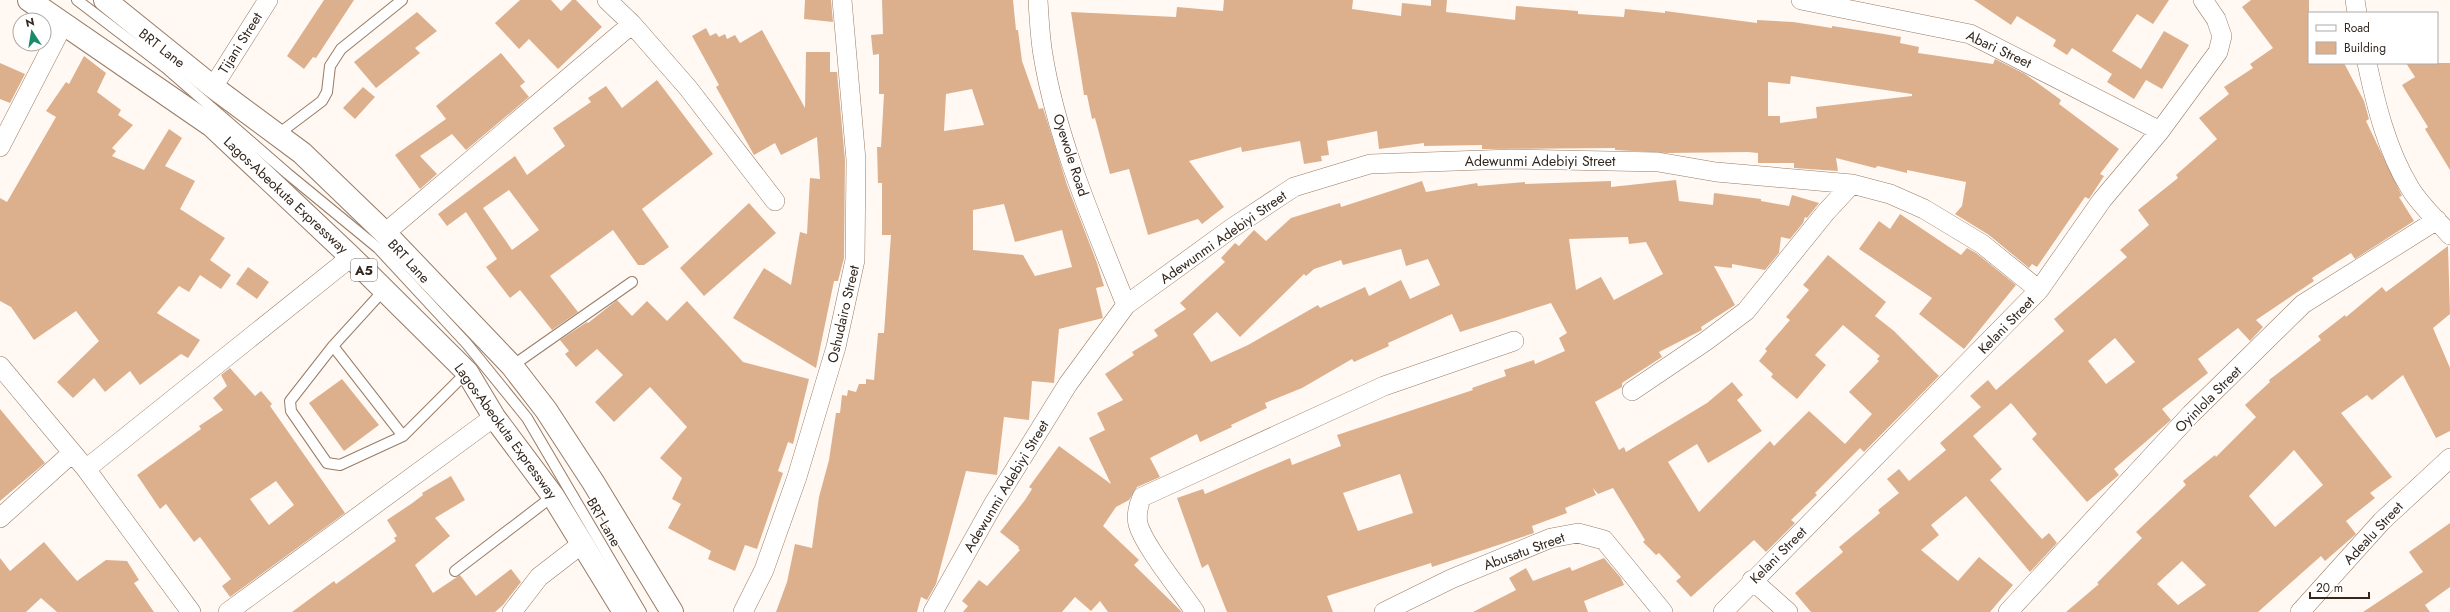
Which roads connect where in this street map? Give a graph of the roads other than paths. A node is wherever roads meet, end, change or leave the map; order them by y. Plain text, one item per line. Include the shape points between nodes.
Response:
1 (28, 0) edge
2 (77, 0) edge
3 (105, 0) edge
4 (268, 0) edge
5 (402, 0) edge
6 (607, 0) edge
7 (842, 0) edge
8 (1038, 0) edge
9 (1801, 0) edge
10 (2203, 0) edge
11 (2355, 0) edge
12 (2357, 12) edge
13 (64, 23) junction
14 (632, 24) junction
15 (2367, 64) edge
16 (213, 87) junction
17 (2160, 131) junction
18 (277, 135) junction
19 (0, 147) edge
20 (1852, 184) junction
21 (775, 201) dead end
22 (2437, 220) junction
23 (385, 234) junction
24 (2450, 235) edge
25 (351, 257) junction
26 (632, 282) dead end
27 (2039, 290) junction
28 (383, 291) junction
29 (1126, 305) junction
30 (1514, 341) dead end
31 (333, 346) junction
32 (0, 366) edge
33 (512, 366) junction
34 (467, 372) junction
35 (1632, 391) dead end
36 (494, 417) junction
37 (402, 436) junction
38 (72, 453) junction
39 (2450, 458) edge
40 (86, 469) junction
41 (553, 496) junction
42 (0, 518) edge
43 (583, 543) junction
44 (455, 570) dead end
45 (1752, 580) junction
46 (191, 612) edge
47 (228, 612) edge
48 (512, 612) edge
49 (624, 612) edge
50 (641, 612) edge
51 (672, 612) edge
52 (743, 612) edge
53 (934, 612) edge
54 (1195, 612) edge
55 (1384, 612) edge
56 (1663, 612) edge
57 (1723, 612) edge
58 (1788, 612) edge
59 (2008, 612) edge
60 (2300, 612) edge

1 - 13 highway, Lagos-Abeokuta Expressway / A5
2 - 50 lane, BRT Lane via 166,68 378,248 467,344 527,418
3 - 16 highway
4 - 16 street, Tijani Street
5 - 18 lane via 341,49 330,66 327,92 322,101
6 - 14 street
7 - 52 street, Oshudairo Street via 856,160 856,260 836,347 797,478 764,570
8 - 29 street, Oyewole Road via 1042,54 1057,117
9 - 17 street, Abari Street via 1970,34
10 - 17 street, Kelani Street via 2216,19 2222,36 2218,52
11 - 12 street
13 - 19 street
13 - 25 highway, Lagos-Abeokuta Expressway / A5 via 212,126
14 - 21 street via 688,88
14 - 23 street
15 - 22 street via 2377,106 2400,168 2410,189
16 - 18 highway
17 - 27 street, Kelani Street via 2102,200
18 - 23 highway via 302,153
20 - 27 street, Adewunmi Adebiyi Street via 1890,194 1924,209 1982,244
20 - 29 street, Adewunmi Adebiyi Street via 1716,172 1658,162 1512,160 1370,164 1294,187 1232,228
20 - 35 street via 1826,212 1746,311
22 - 24 street
22 - 59 street, Oyinlola Street via 2303,304 2191,414
23 - 33 highway
25 - 28 highway, Lagos-Abeokuta Expressway / A5
25 - 40 street
26 - 33 lane
27 - 45 street, Kelani Street
28 - 31 lane
28 - 34 highway, Lagos-Abeokuta Expressway / A5
29 - 53 street, Adewunmi Adebiyi Street via 1060,397 994,503
30 - 54 street via 1384,386 1142,497 1137,508 1138,524
31 - 37 lane
31 - 37 lane via 290,401 291,411 327,463 340,465
32 - 38 street
33 - 51 highway via 546,410
34 - 36 highway, Lagos-Abeokuta Expressway / A5
34 - 37 lane
36 - 41 highway, Lagos-Abeokuta Expressway / A5
36 - 47 street
38 - 40 street
38 - 42 street
39 - 60 street, Adealu Street via 2382,520
40 - 46 street
41 - 43 highway, Lagos-Abeokuta Expressway / A5
41 - 44 lane
43 - 48 street via 539,577
43 - 49 highway, Lagos-Abeokuta Expressway / A5
45 - 57 street, Kelani Street
45 - 58 street
55 - 56 street, Abusatu Street via 1452,579 1551,538 1578,532 1604,540

